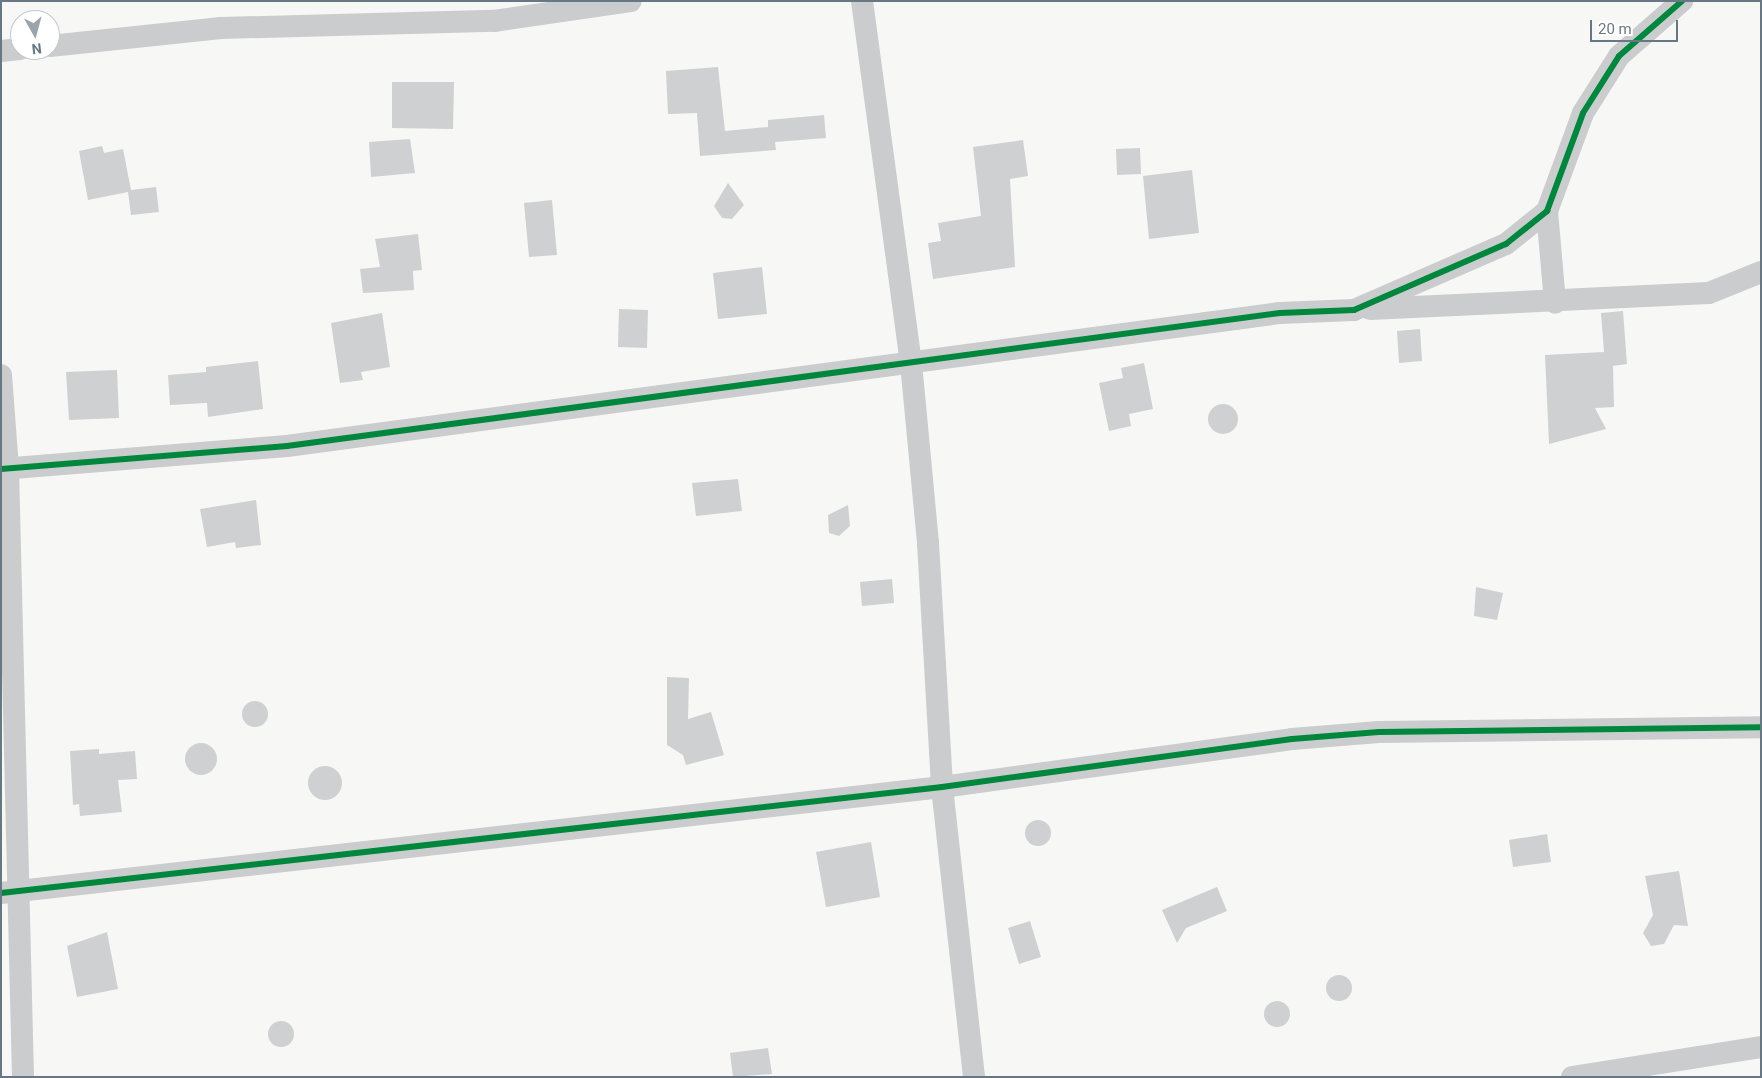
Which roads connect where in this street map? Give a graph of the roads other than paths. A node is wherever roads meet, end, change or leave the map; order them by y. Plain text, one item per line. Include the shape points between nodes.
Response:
1 (631, 1) edge
2 (862, 1) edge
3 (1682, 1) edge
4 (60, 45) edge
5 (1547, 211) junction
6 (1761, 272) edge
7 (1555, 303) junction
8 (1354, 310) junction
9 (910, 363) junction
10 (1, 375) edge
11 (5, 468) edge
12 (1761, 727) edge
13 (942, 787) junction
14 (10, 892) edge
15 (1761, 1047) edge
16 (23, 1077) edge
17 (974, 1077) edge
18 (1572, 1077) edge

1 - 4 street via 494,21 221,28
2 - 9 street
3 - 5 street via 1619,56 1598,88 1583,112
5 - 7 street
5 - 8 street via 1506,244
6 - 7 street via 1709,293
7 - 8 street
8 - 9 street via 1280,313
9 - 11 street via 287,446
9 - 13 street via 928,543
10 - 11 street
11 - 14 street
12 - 13 street via 1379,732 1292,739
13 - 14 street
13 - 17 street
14 - 16 street
15 - 18 street

